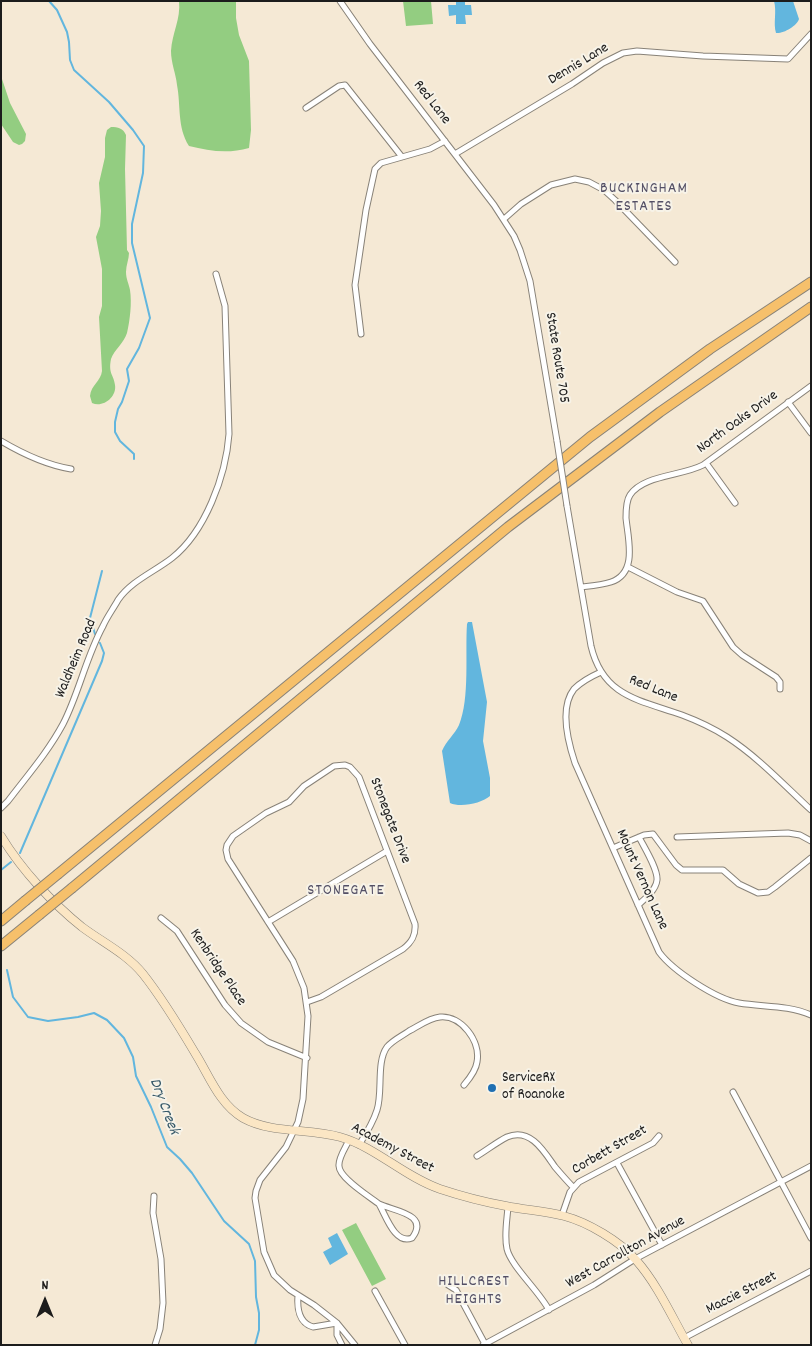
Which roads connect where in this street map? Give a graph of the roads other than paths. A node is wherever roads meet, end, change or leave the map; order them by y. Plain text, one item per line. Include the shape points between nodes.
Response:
1 (340, 1) edge
2 (811, 34) edge
3 (306, 108) dead end
4 (445, 141) junction
5 (455, 154) junction
6 (402, 157) junction
7 (504, 219) junction
8 (676, 262) dead end
9 (216, 274) dead end
10 (811, 282) edge
11 (811, 307) edge
12 (361, 334) dead end
13 (811, 386) edge
14 (788, 402) junction
15 (811, 433) edge
16 (1, 440) edge
17 (706, 463) junction
18 (71, 469) dead end
19 (735, 503) dead end
20 (567, 506) joint
21 (628, 567) junction
22 (581, 587) junction
23 (601, 672) junction
24 (780, 689) dead end
25 (1, 808) edge
26 (811, 810) edge
27 (1, 836) edge
28 (639, 837) junction
29 (677, 837) dead end
30 (811, 841) edge
31 (613, 848) junction
32 (387, 851) junction
33 (811, 858) edge
34 (638, 905) junction
35 (160, 918) dead end
36 (1, 920) edge
37 (268, 922) junction
38 (1, 946) edge
39 (307, 1002) junction
40 (811, 1015) edge
41 (306, 1058) junction
42 (464, 1085) dead end
43 (733, 1092) dead end
44 (295, 1130) junction
45 (659, 1136) dead end
46 (349, 1140) junction
47 (359, 1145) junction
48 (477, 1156) dead end
49 (617, 1163) junction
50 (811, 1166) edge
51 (781, 1183) junction
52 (573, 1187) junction
53 (154, 1196) dead end
54 (379, 1204) junction
55 (508, 1207) junction
56 (562, 1215) junction
57 (811, 1238) edge
58 (662, 1246) junction
59 (635, 1259) junction
60 (811, 1271) edge
61 (448, 1284) dead end
62 (375, 1291) dead end
63 (298, 1296) junction
64 (549, 1310) junction
65 (337, 1323) junction
66 (686, 1341) edge
67 (484, 1344) edge
68 (155, 1345) edge
69 (342, 1345) edge
70 (355, 1345) edge
71 (404, 1345) edge

1 - 4 street, Red Lane
2 - 5 street, Dennis Lane via 788,59 624,53
3 - 6 street via 338,86 345,86
4 - 5 street, Red Lane
4 - 6 street
5 - 7 street, Red Lane
6 - 12 street via 381,163 375,169 355,286
7 - 8 street via 551,185 575,180 589,182 615,200
7 - 20 street, State Route 705, bridge via 520,250 530,280
9 - 25 street, Waldheim Road via 225,306 229,434 228,450 214,497 185,546 120,598 103,626 62,724 48,748
10 - 36 highway, bridge via 710,349 590,438
11 - 38 highway, bridge via 653,417 515,522
13 - 14 street, North Oaks Drive
14 - 15 street
14 - 17 street, North Oaks Drive
16 - 18 street via 34,458
17 - 19 street
17 - 21 street, North Oaks Drive via 693,470 645,482 628,496
20 - 22 street, Red Lane
21 - 22 street via 612,582
21 - 24 street via 677,592 703,601 733,647 776,677
22 - 23 street, Red Lane via 590,646
23 - 26 street, Red Lane via 625,695 696,720 727,737
23 - 31 street, Mount Vernon Lane via 574,690 568,702 567,723 574,758
27 - 44 street, Academy Street via 23,867 61,909 142,972 228,1106 250,1121
28 - 31 street
28 - 33 street via 648,833 655,835 682,870 723,870 739,884 758,893 768,892
28 - 34 street via 657,881 649,896
29 - 30 street via 788,833
31 - 34 street, Mount Vernon Lane
32 - 37 street
32 - 37 street, Stonegate Drive via 357,774 345,766 334,766 304,786 289,802 266,813 233,836 227,845 228,859
32 - 39 street, Stonegate Drive via 415,924 413,940 322,997
34 - 40 street, Mount Vernon Lane via 664,957 683,974 736,1002 792,1009
35 - 41 street, Kenbridge Place via 177,931 225,1005 241,1022 268,1042
37 - 39 street, Stonegate Drive via 293,961
39 - 41 street, Stonegate Drive
41 - 44 street, Stonegate Drive via 303,1099
42 - 47 street via 478,1060 472,1039 461,1023 454,1019 440,1017 428,1020 394,1040 385,1050 377,1111
43 - 51 street
44 - 46 street, Academy Street via 325,1133
44 - 63 street, Stonegate Drive via 260,1180 255,1198 269,1268
45 - 49 street, Corbett Street via 653,1143
46 - 47 street, Academy Street
46 - 54 street via 339,1163 340,1171
47 - 55 street, Academy Street via 423,1182
48 - 52 street via 507,1137 530,1138
49 - 52 street, Corbett Street
49 - 58 street
50 - 51 street, West Carrollton Avenue
51 - 57 street
51 - 58 street, West Carrollton Avenue
52 - 56 street, Corbett Street
53 - 68 street via 153,1213 162,1278 162,1316
54 - 54 street via 414,1218 416,1230 412,1238 399,1237
55 - 56 street, Academy Street
55 - 64 street via 508,1252
56 - 59 street, Academy Street via 601,1233
58 - 59 street, West Carrollton Avenue
59 - 64 street, West Carrollton Avenue
59 - 66 street, Academy Street
60 - 66 street, Maccie Street
61 - 67 street via 456,1290
62 - 71 street
63 - 65 street, Stonegate Drive
63 - 65 street via 300,1316 308,1325 319,1327
64 - 67 street, West Carrollton Avenue
65 - 69 street via 337,1335
65 - 70 street, Stonegate Drive

